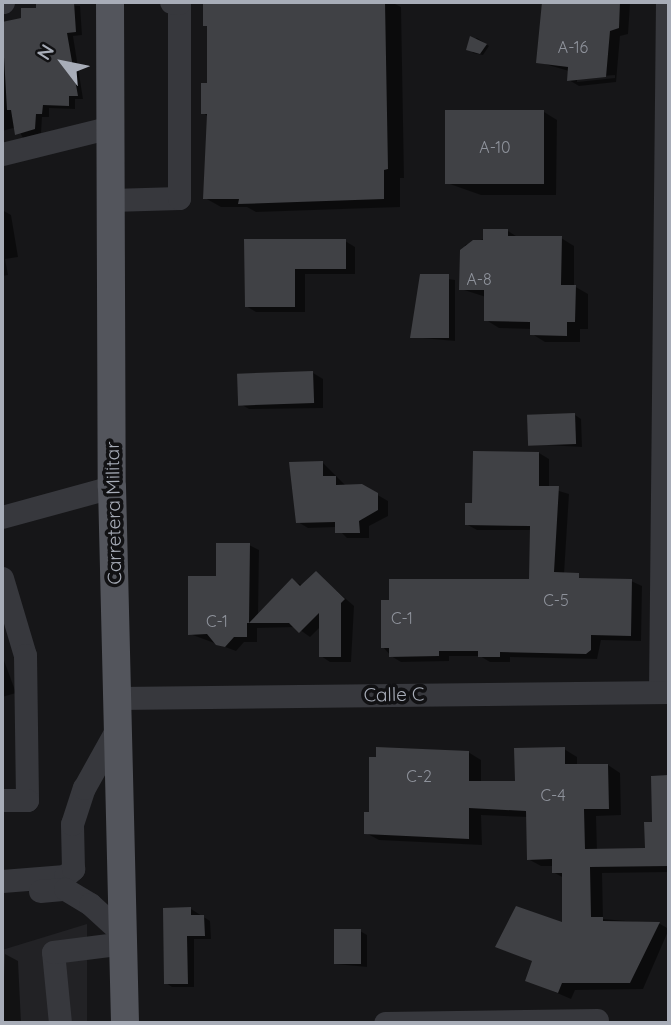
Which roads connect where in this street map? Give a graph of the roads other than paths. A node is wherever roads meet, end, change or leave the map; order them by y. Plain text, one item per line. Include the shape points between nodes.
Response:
1 (110, 2) edge
2 (171, 2) edge
3 (667, 2) edge
4 (111, 127) junction
5 (2, 154) edge
6 (111, 200) junction
7 (113, 487) junction
8 (2, 517) edge
9 (2, 578) edge
10 (665, 692) edge
11 (118, 698) junction
12 (118, 727) junction
13 (2, 800) edge
14 (2, 881) edge
15 (2, 894) edge
16 (124, 939) junction
17 (597, 1020) dead end
18 (60, 1023) edge
19 (125, 1023) edge
20 (385, 1023) edge

1 - 4 main road, Carretera Militar
2 - 6 street via 178,3 179,198
3 - 10 street
4 - 5 street
4 - 6 main road, Carretera Militar
6 - 7 main road, Carretera Militar
7 - 8 street
7 - 11 main road, Carretera Militar
9 - 13 street via 25,655 27,800
10 - 11 street, Calle C
11 - 12 main road, Carretera Militar
12 - 14 street via 84,788 72,824 73,869 65,876
12 - 16 main road, Carretera Militar
15 - 16 street via 65,889 90,904
16 - 18 street via 53,952
16 - 19 main road, Carretera Militar
17 - 20 street

